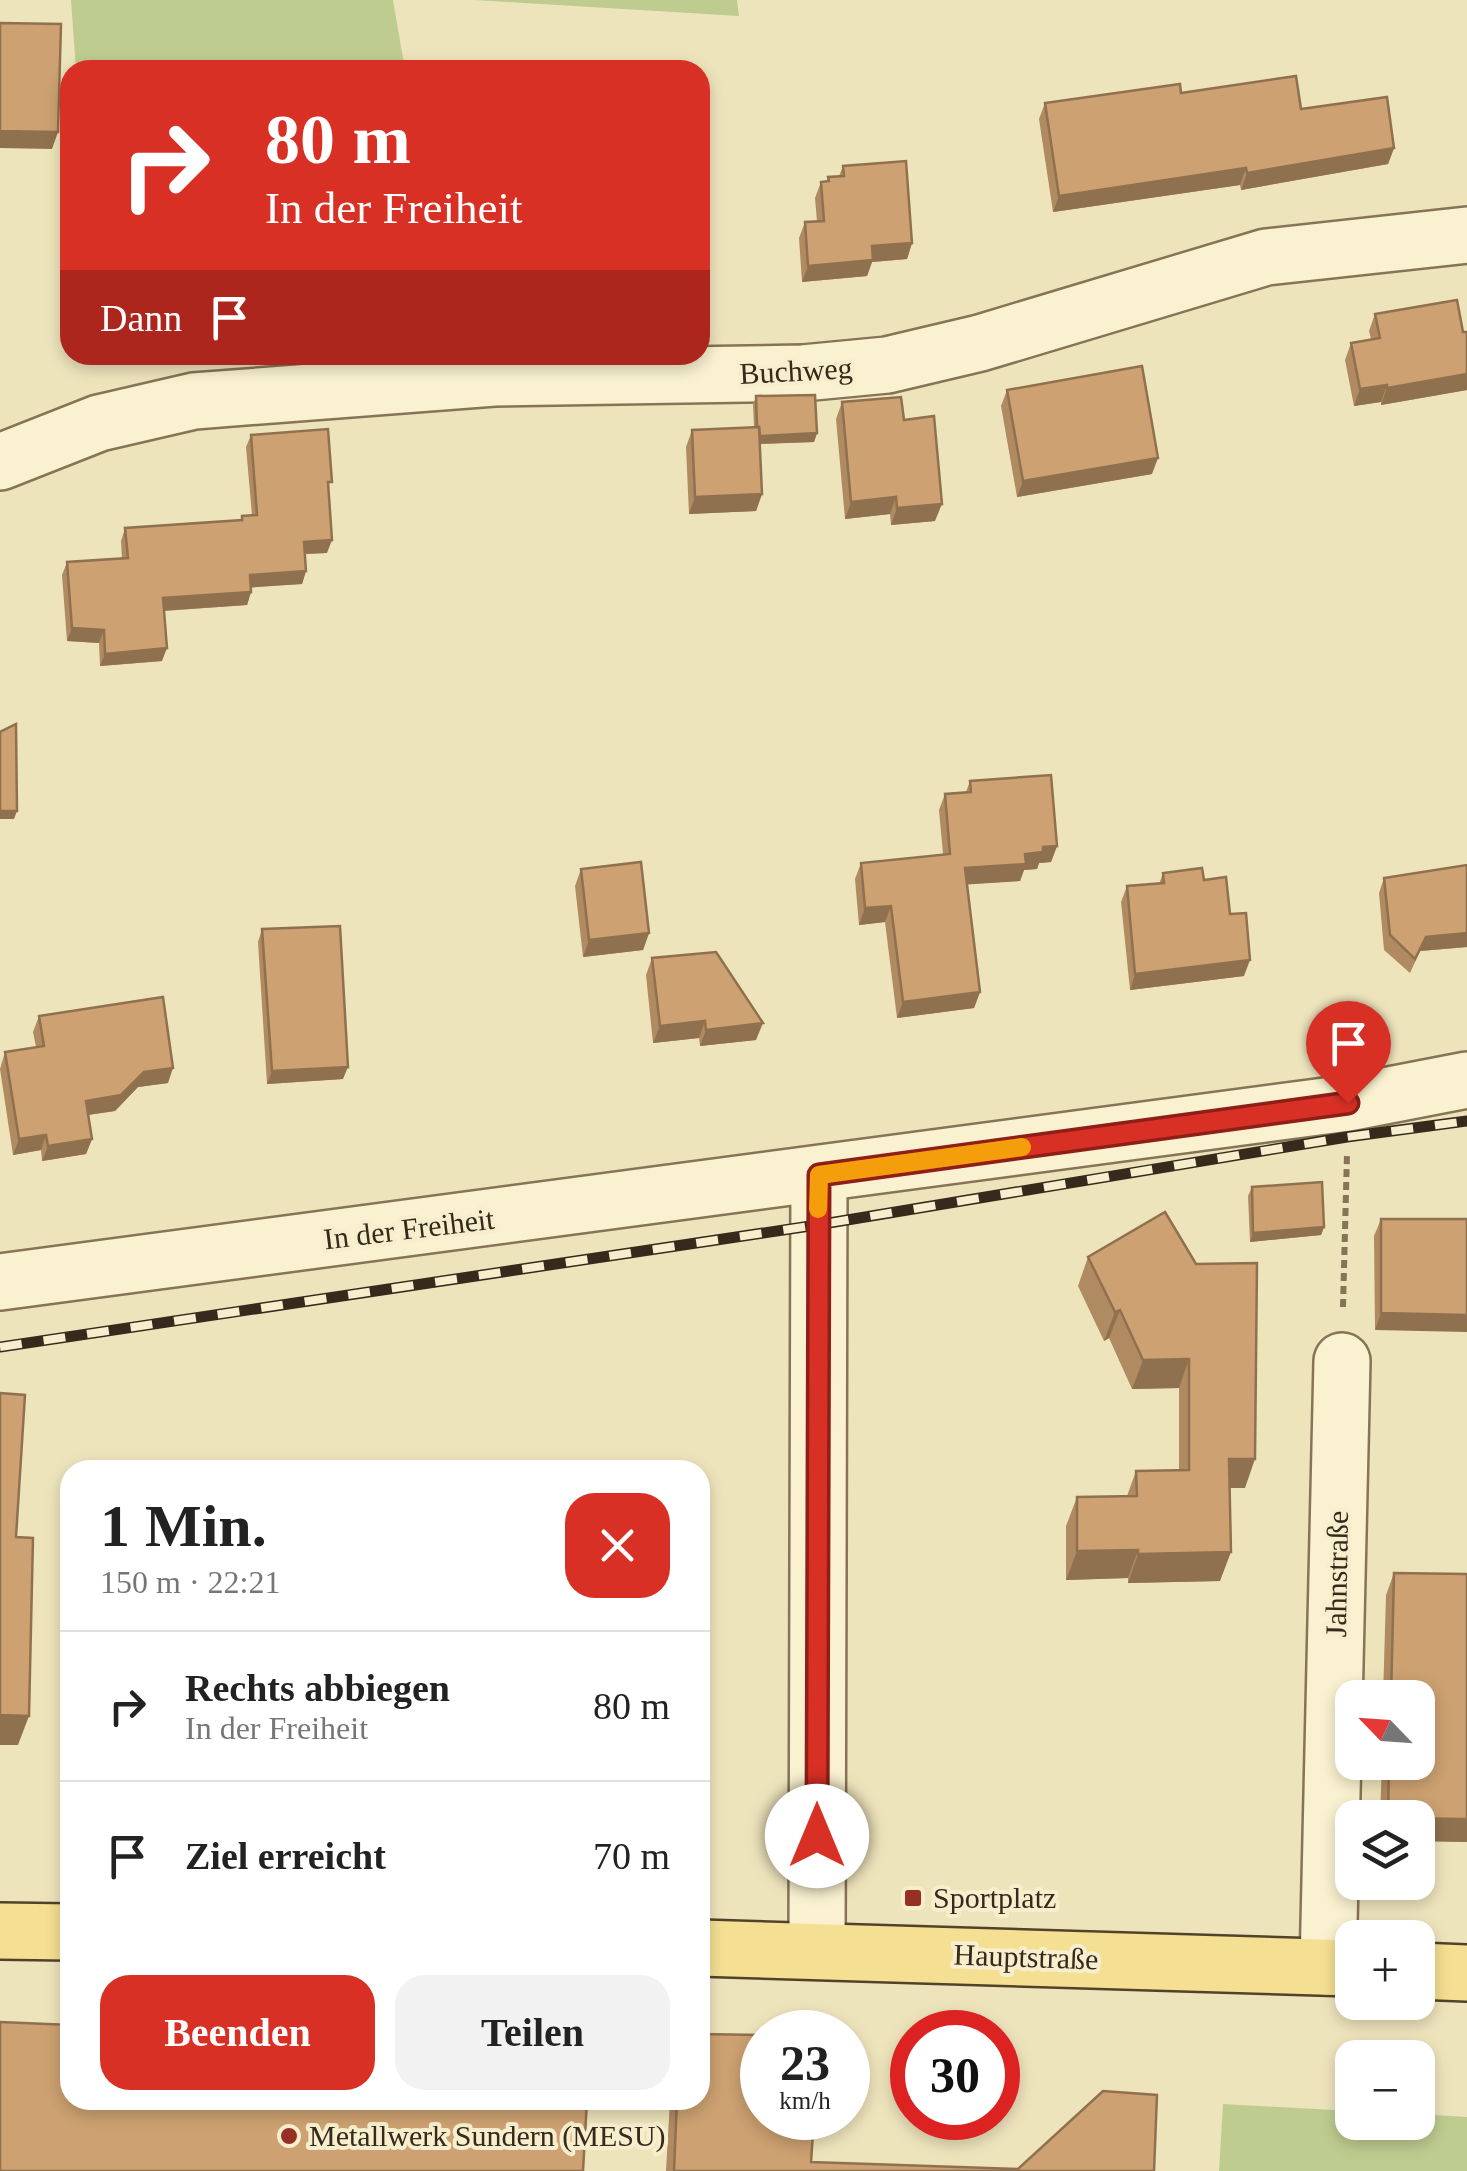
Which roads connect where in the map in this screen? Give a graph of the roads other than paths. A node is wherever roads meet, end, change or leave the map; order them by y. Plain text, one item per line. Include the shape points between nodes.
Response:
1 (1467, 236) edge
2 (0, 462) edge
3 (1467, 1080) edge
4 (819, 1175) junction
5 (0, 1282) edge
6 (1342, 1361) road end
7 (1340, 1920) edge
8 (0, 1931) edge
9 (60, 1932) edge
10 (710, 1948) edge
11 (817, 1951) junction
12 (1335, 1967) edge
13 (1435, 1972) edge
14 (1467, 1973) edge

1 - 2 street, Buchweg via 1266,257 887,365 804,373 494,378 194,401 98,422
3 - 4 street, In der Freiheit via 1348,1103
4 - 5 street, In der Freiheit
4 - 11 street
6 - 7 street, Jahnstraße
8 - 9 main road
10 - 11 main road, Hauptstraße
11 - 12 main road, Hauptstraße
13 - 14 main road

